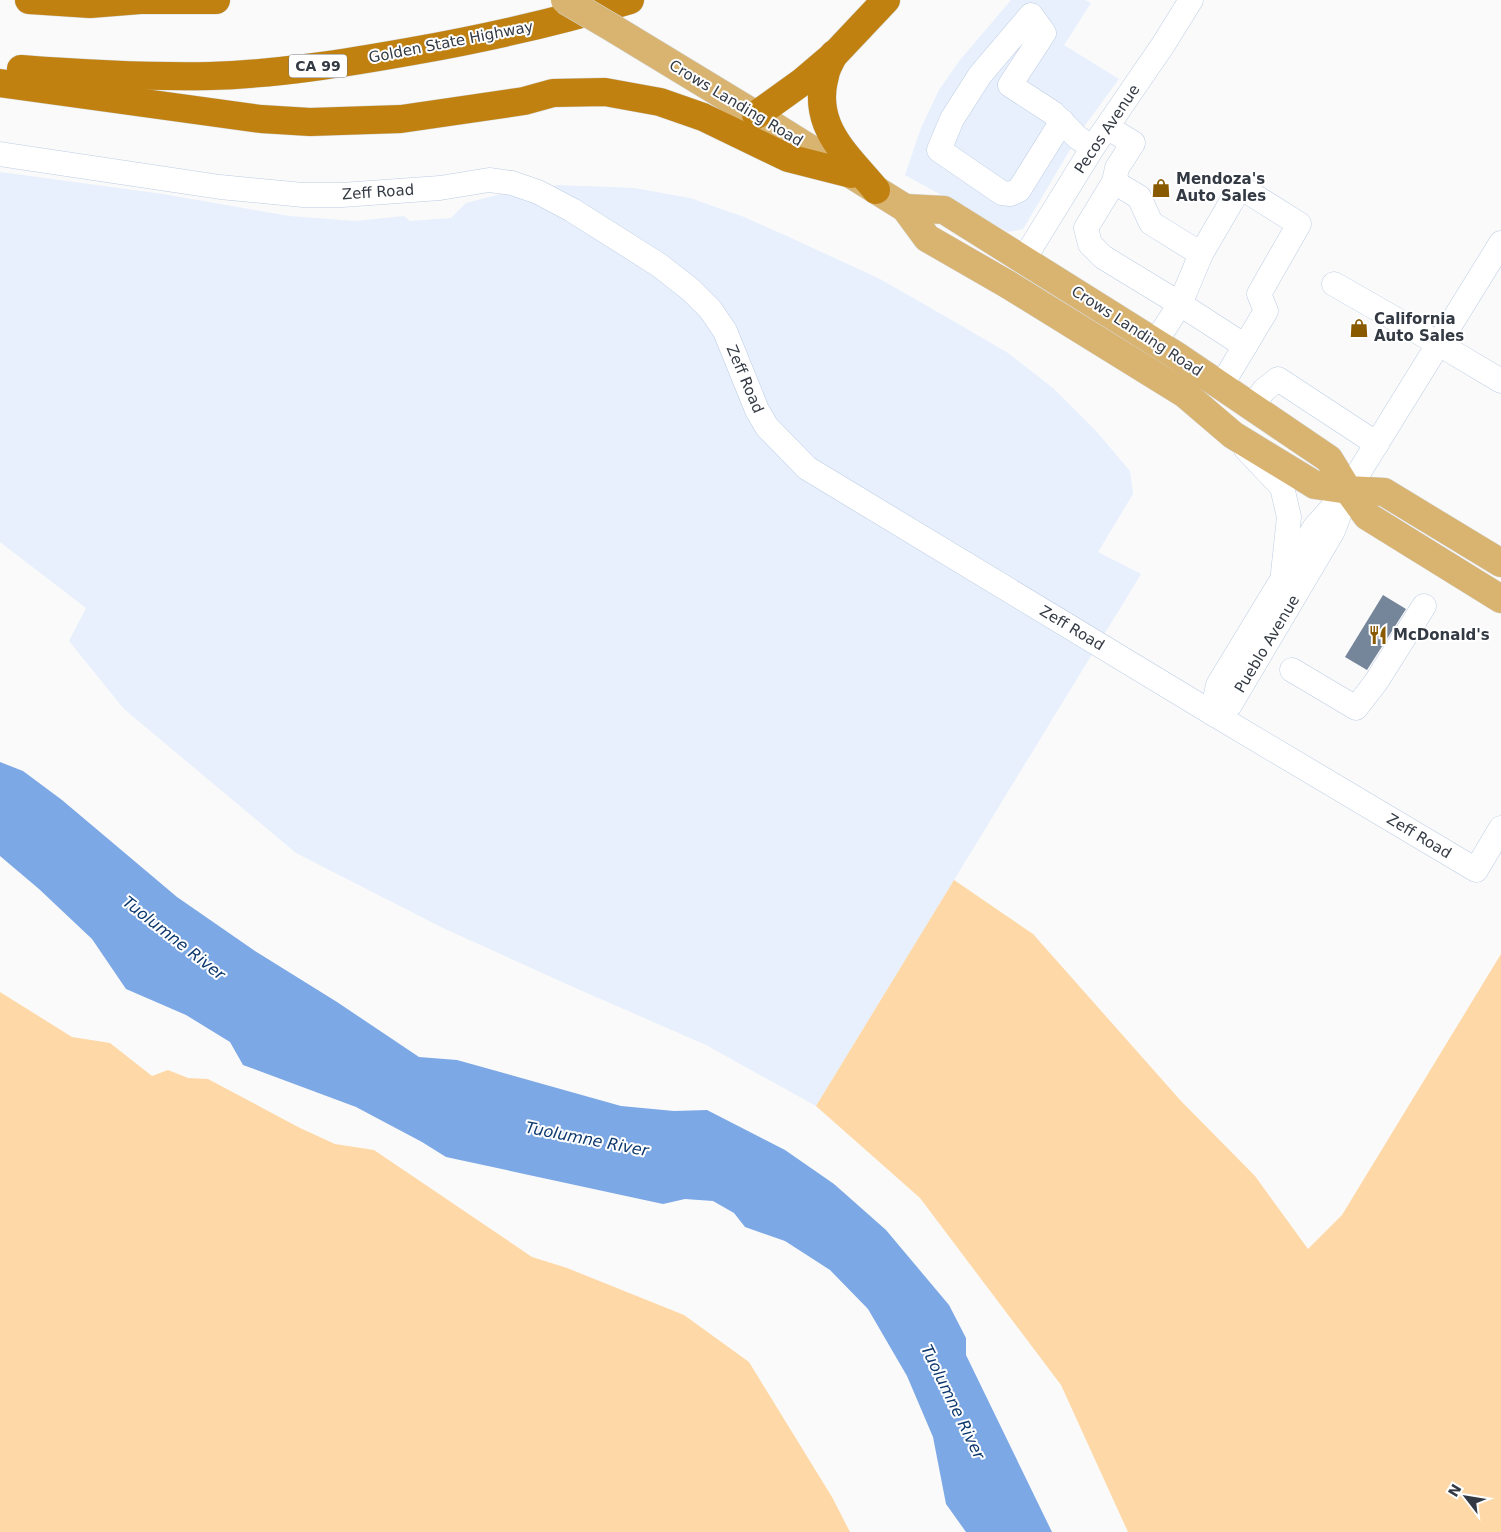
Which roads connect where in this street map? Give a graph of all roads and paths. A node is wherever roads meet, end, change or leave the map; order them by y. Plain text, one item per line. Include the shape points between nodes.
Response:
1 (29, 0) edge
2 (216, 0) edge
3 (565, 0) edge
4 (630, 0) edge
5 (886, 0) edge
6 (1191, 0) edge
7 (835, 54) junction
8 (0, 67) edge
9 (0, 83) edge
10 (756, 115) junction
11 (1062, 122) junction
12 (1107, 127) junction
13 (1093, 146) junction
14 (0, 154) edge
15 (851, 174) junction
16 (1114, 182) junction
17 (876, 190) junction
18 (905, 208) junction
19 (1501, 243) edge
20 (1201, 254) junction
21 (1024, 259) junction
22 (1334, 284) dead end
23 (1180, 304) junction
24 (1155, 343) junction
25 (1439, 344) junction
26 (1245, 346) junction
27 (1501, 381) edge
28 (1221, 386) junction
29 (1252, 407) junction
30 (1234, 435) junction
31 (1377, 444) junction
32 (1348, 490) junction
33 (1501, 563) edge
34 (1283, 578) junction
35 (1501, 599) edge
36 (1424, 606) dead end
37 (1289, 676) dead end
38 (1212, 713) junction
39 (1501, 828) edge

1 - 2 highway via 90,4
3 - 10 main road, Crows Landing Road, bridge
4 - 8 highway, Golden State Highway / CA 99 via 489,36 365,60 292,70 210,76 76,73
5 - 7 highway
6 - 12 street, Pecos Avenue
7 - 10 highway
7 - 17 highway via 822,89 827,127 834,142
9 - 15 highway via 260,119 310,122 401,118 524,101 553,93 605,92 660,102 702,117 788,158
10 - 15 main road, Crows Landing Road
11 - 11 street via 1010,85 1044,33 1031,15 980,75 952,119 939,150 1002,193 1010,194 1019,190
11 - 13 street via 1078,138
12 - 13 street, Pecos Avenue
12 - 16 street via 1133,143 1117,168
13 - 21 street, Pecos Avenue
14 - 38 street, Zeff Road via 303,195 440,188 490,180 538,192 659,265 710,309 725,331 767,427 807,468
15 - 17 main road, Crows Landing Road
16 - 20 street via 1138,197 1152,223
16 - 23 street via 1086,228 1090,244 1103,257
17 - 18 main road, Crows Landing Road
18 - 21 main road, Crows Landing Road via 944,210
18 - 30 main road, Crows Landing Road via 927,238 1178,390
19 - 25 street, Pueblo Avenue
20 - 23 street
20 - 26 street via 1240,187 1299,224 1259,294 1266,311
21 - 24 main road, Crows Landing Road
22 - 25 street
23 - 24 street
23 - 26 street
24 - 28 main road, Crows Landing Road
25 - 27 street
25 - 31 street, Pueblo Avenue
26 - 28 street
28 - 29 main road, Crows Landing Road
29 - 31 street via 1264,390 1278,379
29 - 32 main road, Crows Landing Road via 1329,459
30 - 32 main road, Crows Landing Road via 1315,485
30 - 34 street via 1282,487 1289,517
31 - 32 street, Pueblo Avenue
32 - 33 main road, Crows Landing Road via 1384,492
32 - 34 street, Pueblo Avenue via 1315,526
32 - 35 main road, Crows Landing Road via 1367,516
32 - 38 street, Pueblo Avenue via 1333,531 1230,705
34 - 38 street, Pueblo Avenue via 1218,685
36 - 37 street via 1356,708
38 - 39 street, Zeff Road via 1476,870

